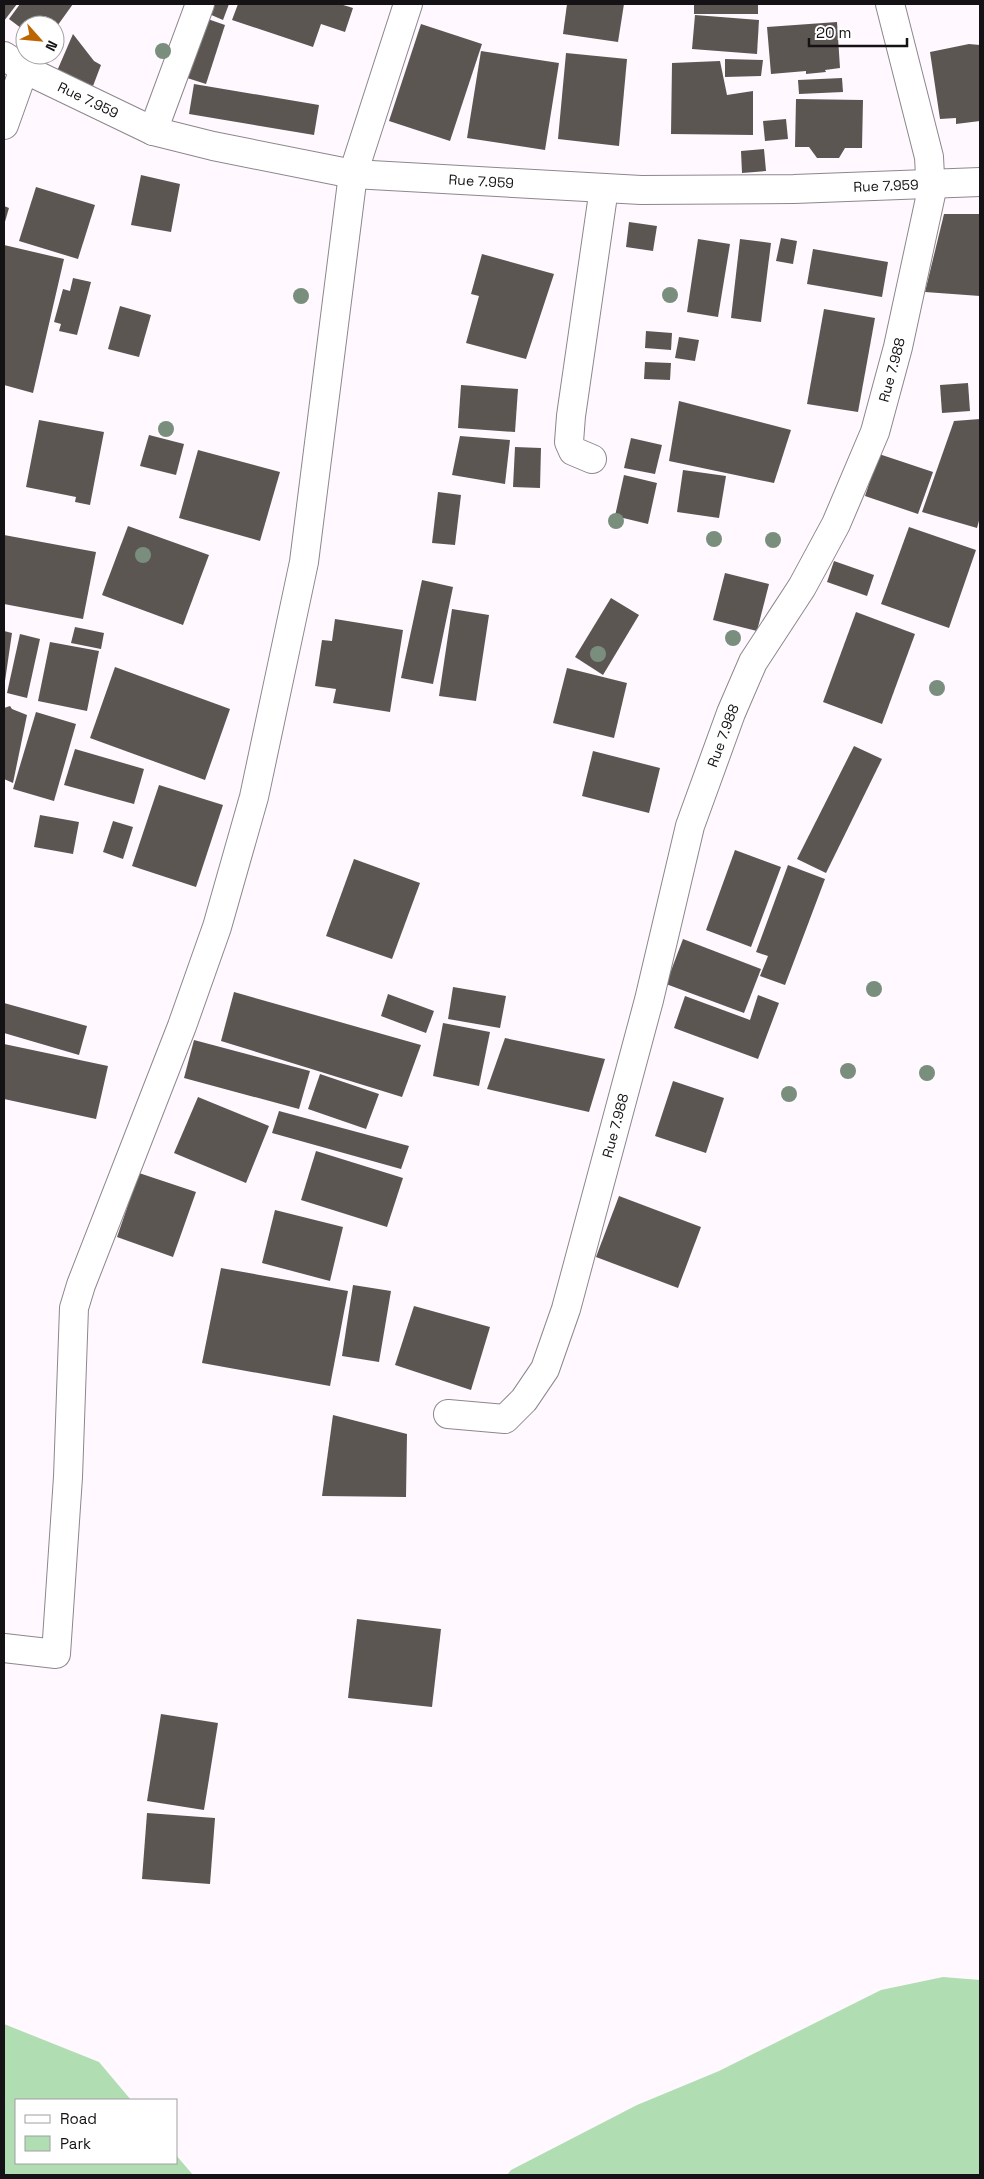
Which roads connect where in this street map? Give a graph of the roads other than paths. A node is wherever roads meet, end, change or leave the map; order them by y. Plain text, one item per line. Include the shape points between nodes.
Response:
1 (200, 4) edge
2 (408, 4) edge
3 (890, 4) edge
4 (14, 62) edge
5 (4, 125) edge
6 (153, 130) junction
7 (353, 174) junction
8 (980, 182) edge
9 (929, 185) junction
10 (604, 188) junction
11 (592, 458) dead end
12 (448, 1414) dead end
13 (4, 1648) edge

1 - 6 street
2 - 7 street
3 - 9 street, Rue 7.988 via 929,157
4 - 5 street
4 - 6 street, Rue 7.959
6 - 7 street, Rue 7.959 via 213,146
7 - 10 street, Rue 7.959
7 - 13 street via 304,562 254,796 237,862 198,981 74,1308 68,1477 56,1654
8 - 9 street, Rue 7.959
9 - 10 street, Rue 7.959 via 794,189
9 - 12 street, Rue 7.988 via 931,194 898,347 875,432 836,524 802,587 753,662 690,826 603,1175 566,1309 545,1368 524,1400 505,1419
10 - 11 street via 571,416 573,451

